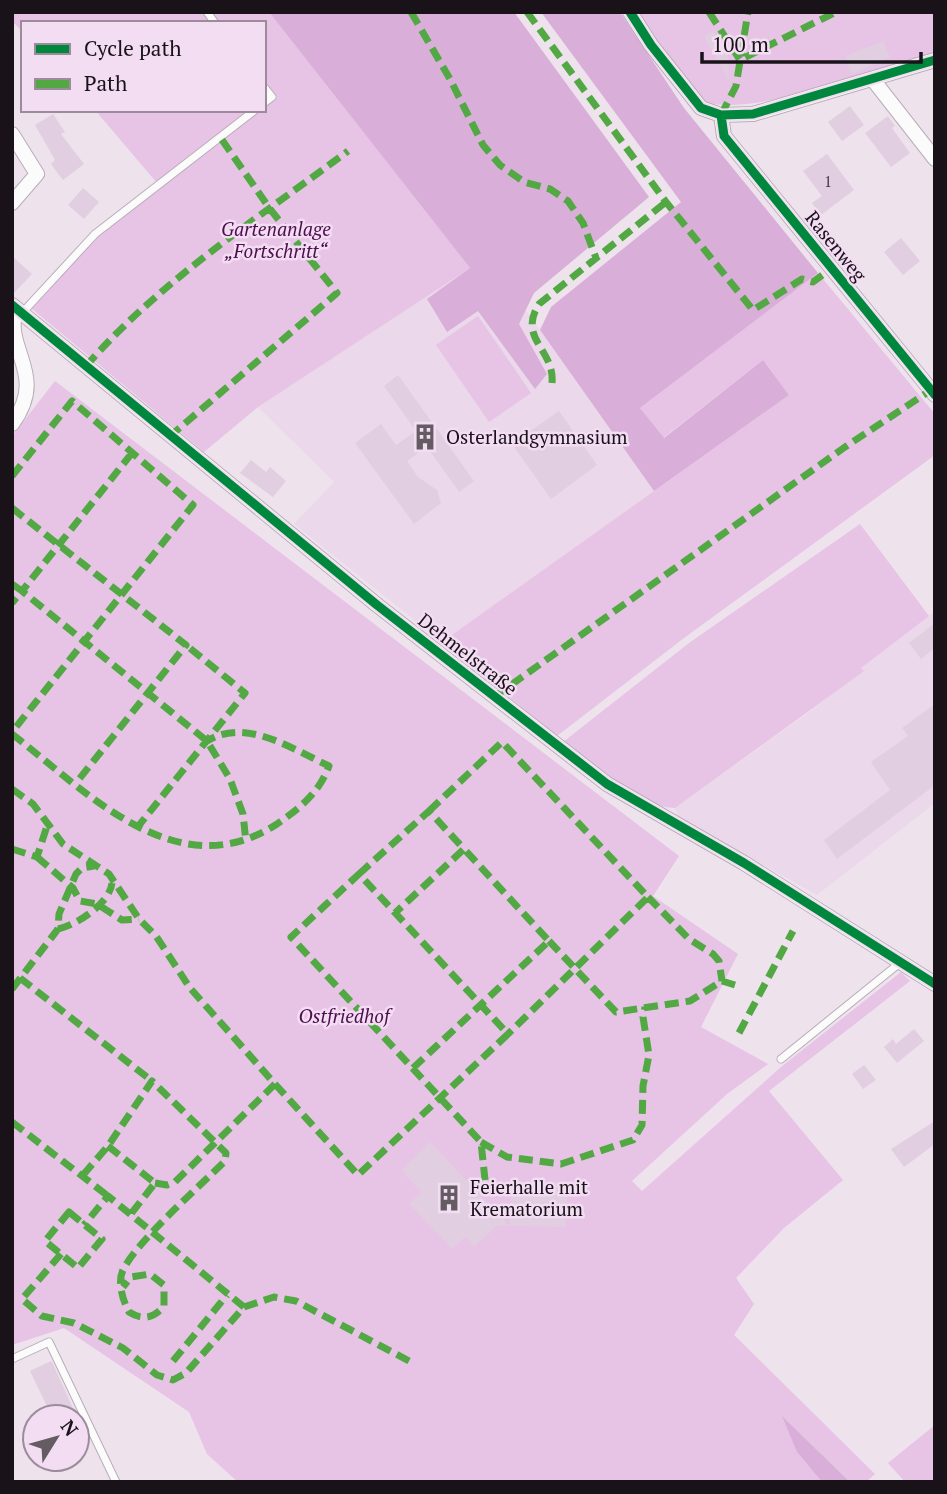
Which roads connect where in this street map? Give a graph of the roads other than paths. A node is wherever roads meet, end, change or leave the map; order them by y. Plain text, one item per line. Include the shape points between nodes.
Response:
1 (631, 12) edge
2 (935, 60) edge
3 (874, 81) junction
4 (266, 89) edge
5 (266, 102) edge
6 (252, 112) edge
7 (721, 115) junction
8 (12, 134) edge
9 (935, 159) edge
10 (12, 203) edge
11 (17, 309) edge
12 (935, 395) edge
13 (12, 424) edge
14 (902, 961) junction
15 (935, 984) edge
16 (781, 1059) dead end
17 (12, 1359) edge
18 (116, 1482) edge

1 - 7 street via 701,108
2 - 3 street
3 - 7 street via 753,114
3 - 9 street
4 - 5 lane via 272,97
6 - 11 lane via 95,234
7 - 12 street, Rasenweg via 724,136
8 - 10 street via 37,174
11 - 13 street via 13,324 27,398
11 - 14 street, Dehmelstraße via 377,605 607,784
14 - 15 street, Dehmelstraße
14 - 16 lane
17 - 18 lane via 49,1342

